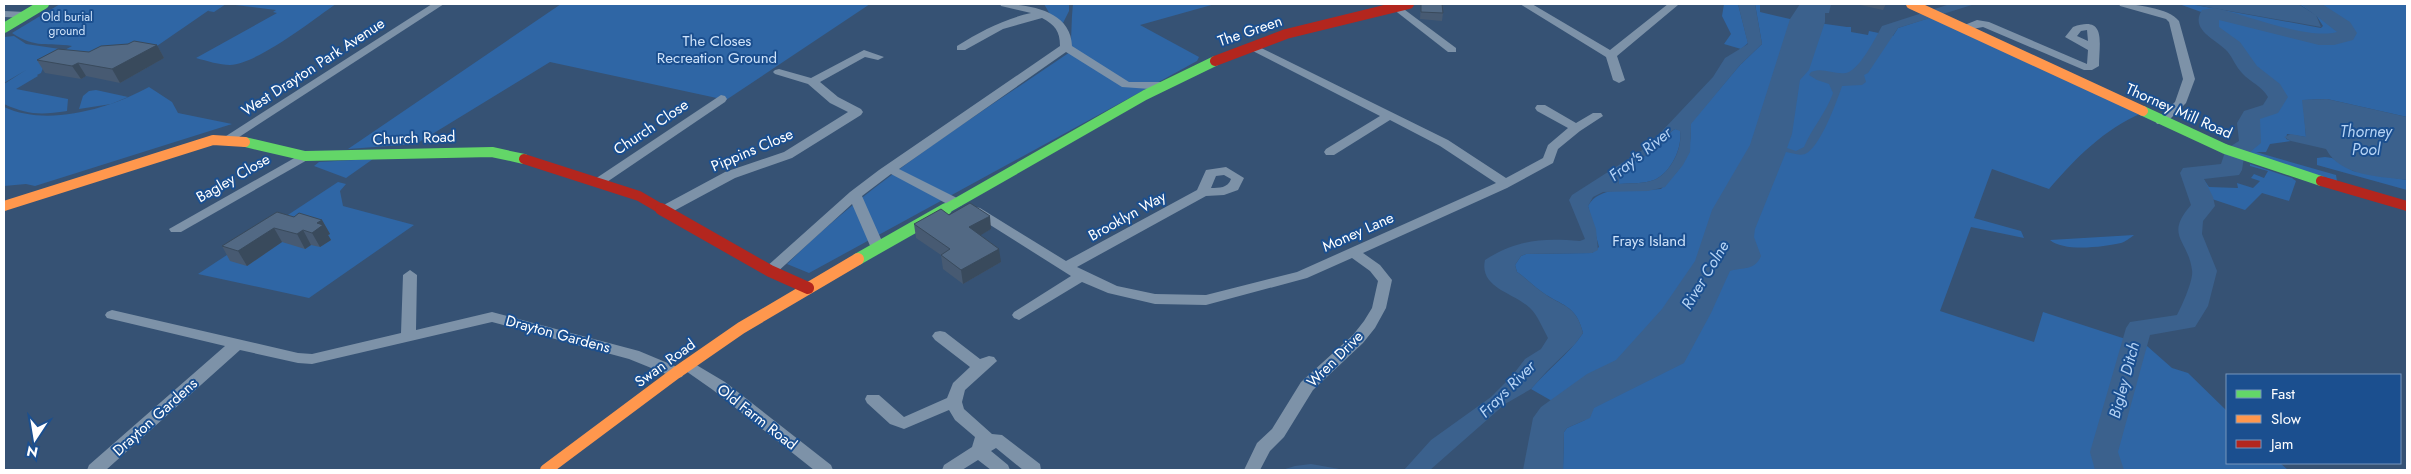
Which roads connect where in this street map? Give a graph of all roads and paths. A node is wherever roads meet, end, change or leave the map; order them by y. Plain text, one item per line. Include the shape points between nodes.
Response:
1 (44, 4) edge
2 (439, 4) edge
3 (1005, 4) edge
4 (1525, 4) edge
5 (2124, 4) edge
6 (1395, 5) edge
7 (1914, 5) edge
8 (1673, 6) dead end
9 (4, 14) edge
10 (1046, 14) junction
11 (26, 15) junction
12 (4, 28) edge
13 (1962, 28) junction
14 (1251, 46) junction
15 (851, 47) dead end
16 (1066, 47) junction
17 (961, 48) dead end
18 (2093, 48) dead end
19 (1452, 50) dead end
20 (864, 53) junction
21 (1611, 55) junction
22 (878, 57) dead end
23 (779, 72) dead end
24 (1619, 80) dead end
25 (812, 82) junction
26 (1126, 85) junction
27 (1164, 86) junction
28 (721, 99) dead end
29 (1125, 107) junction
30 (1541, 108) dead end
31 (1390, 115) junction
32 (1597, 116) dead end
33 (2161, 121) junction
34 (1576, 128) junction
35 (229, 138) junction
36 (1330, 152) dead end
37 (305, 156) junction
38 (890, 169) junction
39 (599, 181) junction
40 (1502, 185) junction
41 (1203, 192) dead end
42 (855, 195) junction
43 (958, 202) junction
44 (4, 206) edge
45 (2407, 206) edge
46 (665, 210) junction
47 (176, 229) dead end
48 (878, 248) junction
49 (1352, 251) junction
50 (1066, 267) junction
51 (770, 271) junction
52 (410, 275) dead end
53 (1081, 276) junction
54 (808, 288) junction
55 (112, 315) dead end
56 (1019, 315) dead end
57 (940, 336) dead end
58 (408, 337) junction
59 (237, 344) junction
60 (682, 369) junction
61 (873, 399) dead end
62 (954, 401) junction
63 (979, 451) junction
64 (95, 470) edge
65 (546, 470) edge
66 (825, 470) edge
67 (950, 470) edge
68 (1002, 470) edge
69 (1031, 470) edge
70 (1252, 470) edge

1 - 11 street
2 - 35 street, West Drayton Park Avenue
3 - 10 street
4 - 21 street
5 - 33 street via 2174,21 2189,79 2180,103
6 - 14 street, The Green via 1319,24
6 - 19 street
7 - 13 street, Thorney Mill Road
8 - 21 street
9 - 11 street
10 - 16 street via 1068,36
10 - 17 street via 1019,18 993,28
11 - 12 street
13 - 18 street via 1985,24 2082,67 2093,66
13 - 33 street, Thorney Mill Road
14 - 27 street, The Green
14 - 31 street
15 - 20 street
16 - 26 street
16 - 38 street
20 - 22 street
20 - 25 street
21 - 24 street
23 - 25 street, Pippins Close
25 - 46 street, Pippins Close via 856,112 788,155 730,175
26 - 27 street, The Green
26 - 29 street via 1129,91
27 - 29 street, The Green
28 - 39 street, Church Close
29 - 43 street, The Green
30 - 34 street
31 - 36 street
31 - 40 street via 1444,143 1502,181
32 - 34 street, Money Lane
33 - 45 street, Thorney Mill Road via 2283,170
34 - 40 street, Money Lane via 1552,148 1549,160
35 - 37 street, Church Road
35 - 44 street, Church Road via 201,143
37 - 39 street, Church Road via 492,152
37 - 47 street, Bagley Close
38 - 42 street
38 - 43 street
39 - 46 street, Church Road
40 - 49 street, Money Lane
41 - 50 street, Brooklyn Way
42 - 48 street
42 - 51 street
43 - 48 street, The Green
43 - 50 street, Money Lane
46 - 51 street, Church Road
48 - 54 street, The Green
49 - 53 street, Money Lane via 1290,280 1206,300 1169,301 1142,297 1113,290
49 - 70 street, Wren Drive via 1385,280 1379,308 1358,339 1307,386 1278,433 1263,447
50 - 53 street, Money Lane
51 - 54 street, Church Road
52 - 58 street
53 - 56 street
54 - 60 street, Swan Road via 741,328
55 - 59 street, Drayton Gardens
57 - 62 street via 984,364 970,374 956,392
58 - 59 street, Drayton Gardens via 312,359
58 - 60 street, Drayton Gardens via 492,317
59 - 64 street, Drayton Gardens
60 - 65 street, Swan Road
60 - 66 street, Old Farm Road via 719,386
61 - 62 street via 896,420 904,423
62 - 63 street via 956,410 984,435
63 - 67 street
63 - 68 street
63 - 69 street via 996,439 1034,468

